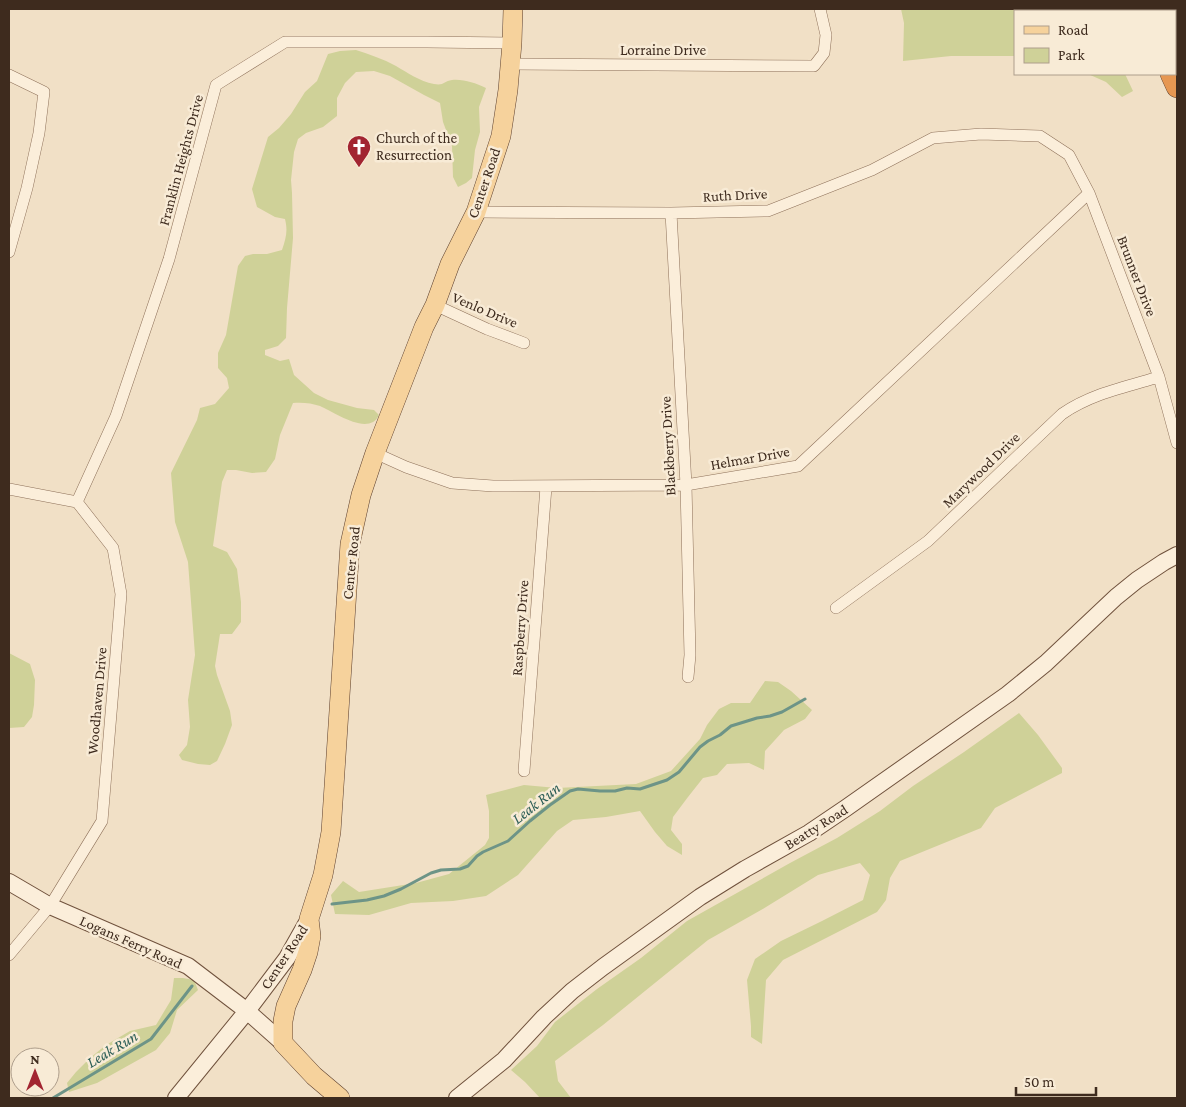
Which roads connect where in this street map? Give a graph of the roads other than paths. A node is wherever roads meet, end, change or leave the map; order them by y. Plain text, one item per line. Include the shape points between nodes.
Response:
1 (513, 9) edge
2 (820, 9) edge
3 (512, 43) junction
4 (510, 64) junction
5 (1171, 75) edge
6 (9, 76) edge
7 (1177, 87) edge
8 (1040, 136) joint
9 (1089, 193) junction
10 (476, 212) junction
11 (671, 213) junction
12 (9, 252) edge
13 (435, 305) junction
14 (524, 343) dead end
15 (1159, 376) junction
16 (1177, 443) edge
17 (375, 453) junction
18 (686, 485) junction
19 (546, 487) junction
20 (9, 489) edge
21 (76, 502) junction
22 (1177, 555) edge
23 (836, 608) dead end
24 (688, 677) dead end
25 (524, 771) dead end
26 (9, 882) edge
27 (50, 906) junction
28 (309, 918) junction
29 (9, 955) edge
30 (247, 1011) junction
31 (283, 1043) junction
32 (176, 1098) edge
33 (340, 1098) edge
34 (457, 1098) edge

1 - 3 main road, Center Road
2 - 4 street, Lorraine Drive via 826,35 824,53 814,66
3 - 4 main road, Center Road
3 - 21 street, Franklin Heights Drive via 285,42 216,85 163,278 116,416
4 - 10 main road, Center Road via 501,136
5 - 7 highway
6 - 12 street via 44,92 27,188
8 - 9 street, Brunner Drive via 1069,155
8 - 11 street, Ruth Drive via 981,134 933,138 872,170 768,211
9 - 15 street, Brunner Drive
9 - 18 street, Helmar Drive via 798,466
10 - 11 street, Ruth Drive
10 - 13 main road, Center Road via 450,264
11 - 18 street, Blackberry Drive
13 - 14 street, Venlo Drive
13 - 17 main road, Center Road
15 - 16 street, Brunner Drive
15 - 23 street, Marywood Drive via 1089,398 1062,414 928,541
17 - 19 street, Helmar Drive via 452,483
17 - 28 main road, Center Road via 350,544 331,832 323,875
18 - 19 street, Helmar Drive
18 - 24 street, Blackberry Drive
19 - 25 street, Raspberry Drive
20 - 21 street
21 - 27 street, Woodhaven Drive via 113,548 121,594 102,820
22 - 34 street, Beatty Road via 1137,580 1008,694 809,833 700,898 603,967 544,1017 504,1060
26 - 27 street, Logans Ferry Road
27 - 29 street, Woodhaven Drive
27 - 30 street, Logans Ferry Road via 188,966
28 - 30 street, Center Road via 287,958
28 - 31 main road via 311,936 308,952 286,1006
30 - 31 street, Logans Ferry Road
30 - 32 street, Center Road
31 - 33 main road

